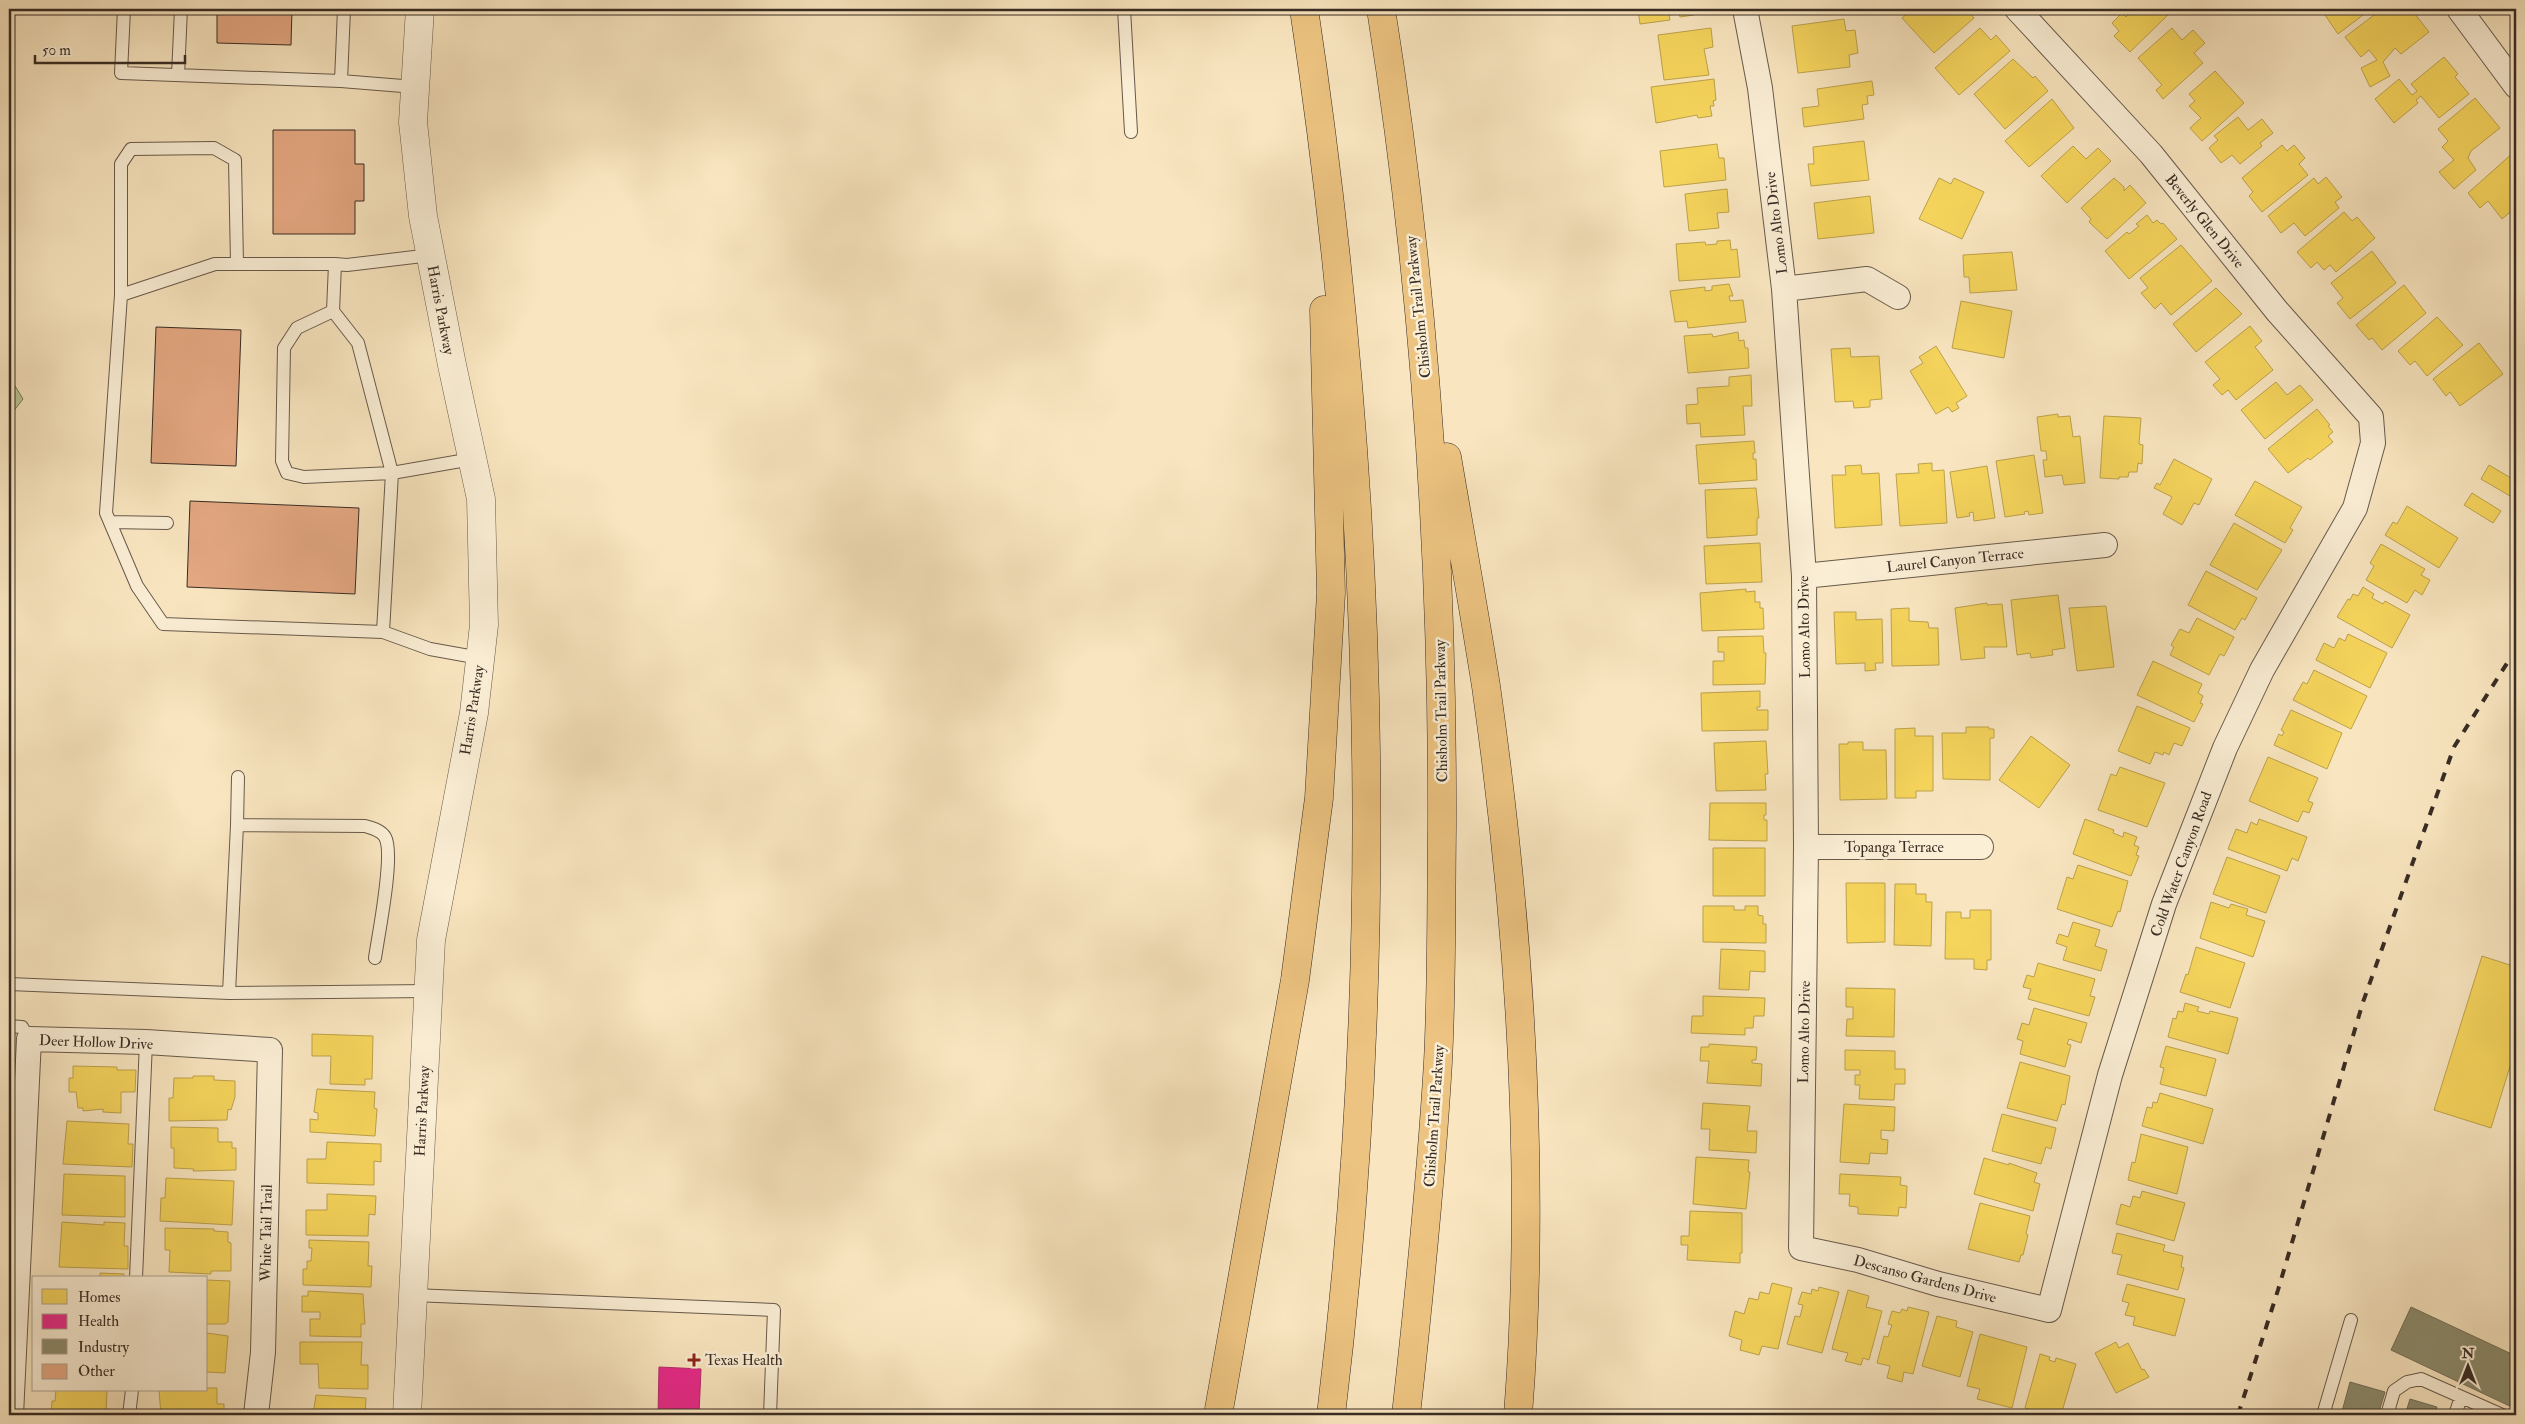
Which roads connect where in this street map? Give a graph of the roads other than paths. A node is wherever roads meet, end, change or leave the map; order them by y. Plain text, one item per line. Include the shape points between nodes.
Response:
1 (124, 9) edge
2 (181, 9) edge
3 (344, 9) edge
4 (420, 9) edge
5 (1124, 9) edge
6 (1304, 9) edge
7 (1381, 9) edge
8 (1745, 9) edge
9 (2017, 9) edge
10 (2459, 9) edge
11 (178, 75) junction
12 (341, 81) junction
13 (2516, 86) edge
14 (415, 87) junction
15 (1317, 96) junction
16 (1131, 132) dead end
17 (430, 255) junction
18 (237, 264) junction
19 (335, 264) junction
20 (1416, 275) junction
21 (1784, 288) junction
22 (120, 295) junction
23 (1898, 296) dead end
24 (333, 311) junction
25 (2373, 443) joint
26 (472, 459) junction
27 (392, 473) junction
28 (110, 522) junction
29 (167, 523) dead end
30 (2105, 545) dead end
31 (1804, 576) junction
32 (383, 632) junction
33 (480, 658) junction
34 (238, 777) dead end
35 (237, 825) junction
36 (1806, 847) junction
37 (1981, 847) dead end
38 (375, 958) dead end
39 (9, 984) edge
40 (429, 991) junction
41 (229, 993) junction
42 (9, 1026) edge
43 (29, 1040) junction
44 (146, 1042) junction
45 (270, 1050) joint
46 (1801, 1248) joint
47 (136, 1276) edge
48 (413, 1295) junction
49 (2049, 1310) joint
50 (12, 1311) edge
51 (2351, 1320) dead end
52 (132, 1392) edge
53 (2462, 1397) junction
54 (11, 1415) edge
55 (129, 1415) edge
56 (256, 1415) edge
57 (407, 1415) edge
58 (770, 1415) edge
59 (1218, 1415) edge
60 (1331, 1415) edge
61 (1406, 1415) edge
62 (1518, 1415) edge
63 (2323, 1415) edge
64 (2387, 1415) edge
65 (2455, 1415) edge
66 (2502, 1415) edge

1 - 11 lane via 121,73
2 - 11 lane
3 - 12 lane
4 - 14 street, Harris Parkway
5 - 16 lane
6 - 15 highway
7 - 20 highway, Chisholm Trail Parkway
8 - 21 street, Lomo Alto Drive via 1760,88
9 - 25 street, Beverly Glen Drive via 2151,154 2277,311 2361,405 2371,418
10 - 13 street
11 - 12 lane
12 - 14 lane
14 - 17 street, Harris Parkway via 413,122
15 - 59 highway via 1331,593 1319,798 1295,980
15 - 60 highway via 1338,280 1362,586 1366,791 1360,1105 1352,1225
17 - 19 lane
17 - 26 street, Harris Parkway
18 - 19 lane
18 - 22 lane via 215,264
18 - 22 lane via 235,160 214,148 131,149 121,164
19 - 24 lane
20 - 61 highway, Chisholm Trail Parkway via 1439,600 1442,903 1426,1225
20 - 62 highway via 1486,686 1519,1000 1525,1123 1525,1314
21 - 23 street via 1867,280
21 - 31 street, Lomo Alto Drive
22 - 28 lane via 106,513
24 - 27 lane via 358,343
24 - 27 lane via 297,328 284,348 282,461 287,473 304,477
25 - 49 street, Cold Water Canyon Road via 2356,508 2262,670 2225,748 2164,904 2110,1074
26 - 27 lane
26 - 33 street, Harris Parkway via 481,499 484,625
27 - 32 lane
28 - 29 lane
28 - 32 lane via 137,586 163,624
30 - 31 street, Laurel Canyon Terrace
31 - 36 street, Lomo Alto Drive
32 - 33 lane via 430,649
33 - 40 street, Harris Parkway via 474,713 431,940
34 - 35 lane
35 - 38 lane via 365,826 376,829 385,838 389,857
35 - 41 lane
36 - 37 street, Topanga Terrace
36 - 46 street, Lomo Alto Drive
39 - 41 lane
40 - 41 lane
40 - 48 street, Harris Parkway
42 - 43 lane via 22,1027
43 - 44 street, Deer Hollow Drive
43 - 50 street, Deer Hollow Drive
44 - 45 street, Deer Hollow Drive
44 - 47 lane
45 - 56 street, White Tail Trail via 263,1352
46 - 49 street, Descanso Gardens Drive
48 - 57 street, Harris Parkway
48 - 58 lane via 774,1310
50 - 54 street, Deer Hollow Drive
51 - 63 lane
52 - 55 lane
53 - 64 lane via 2421,1379 2408,1382 2394,1391
53 - 65 lane
53 - 66 lane

